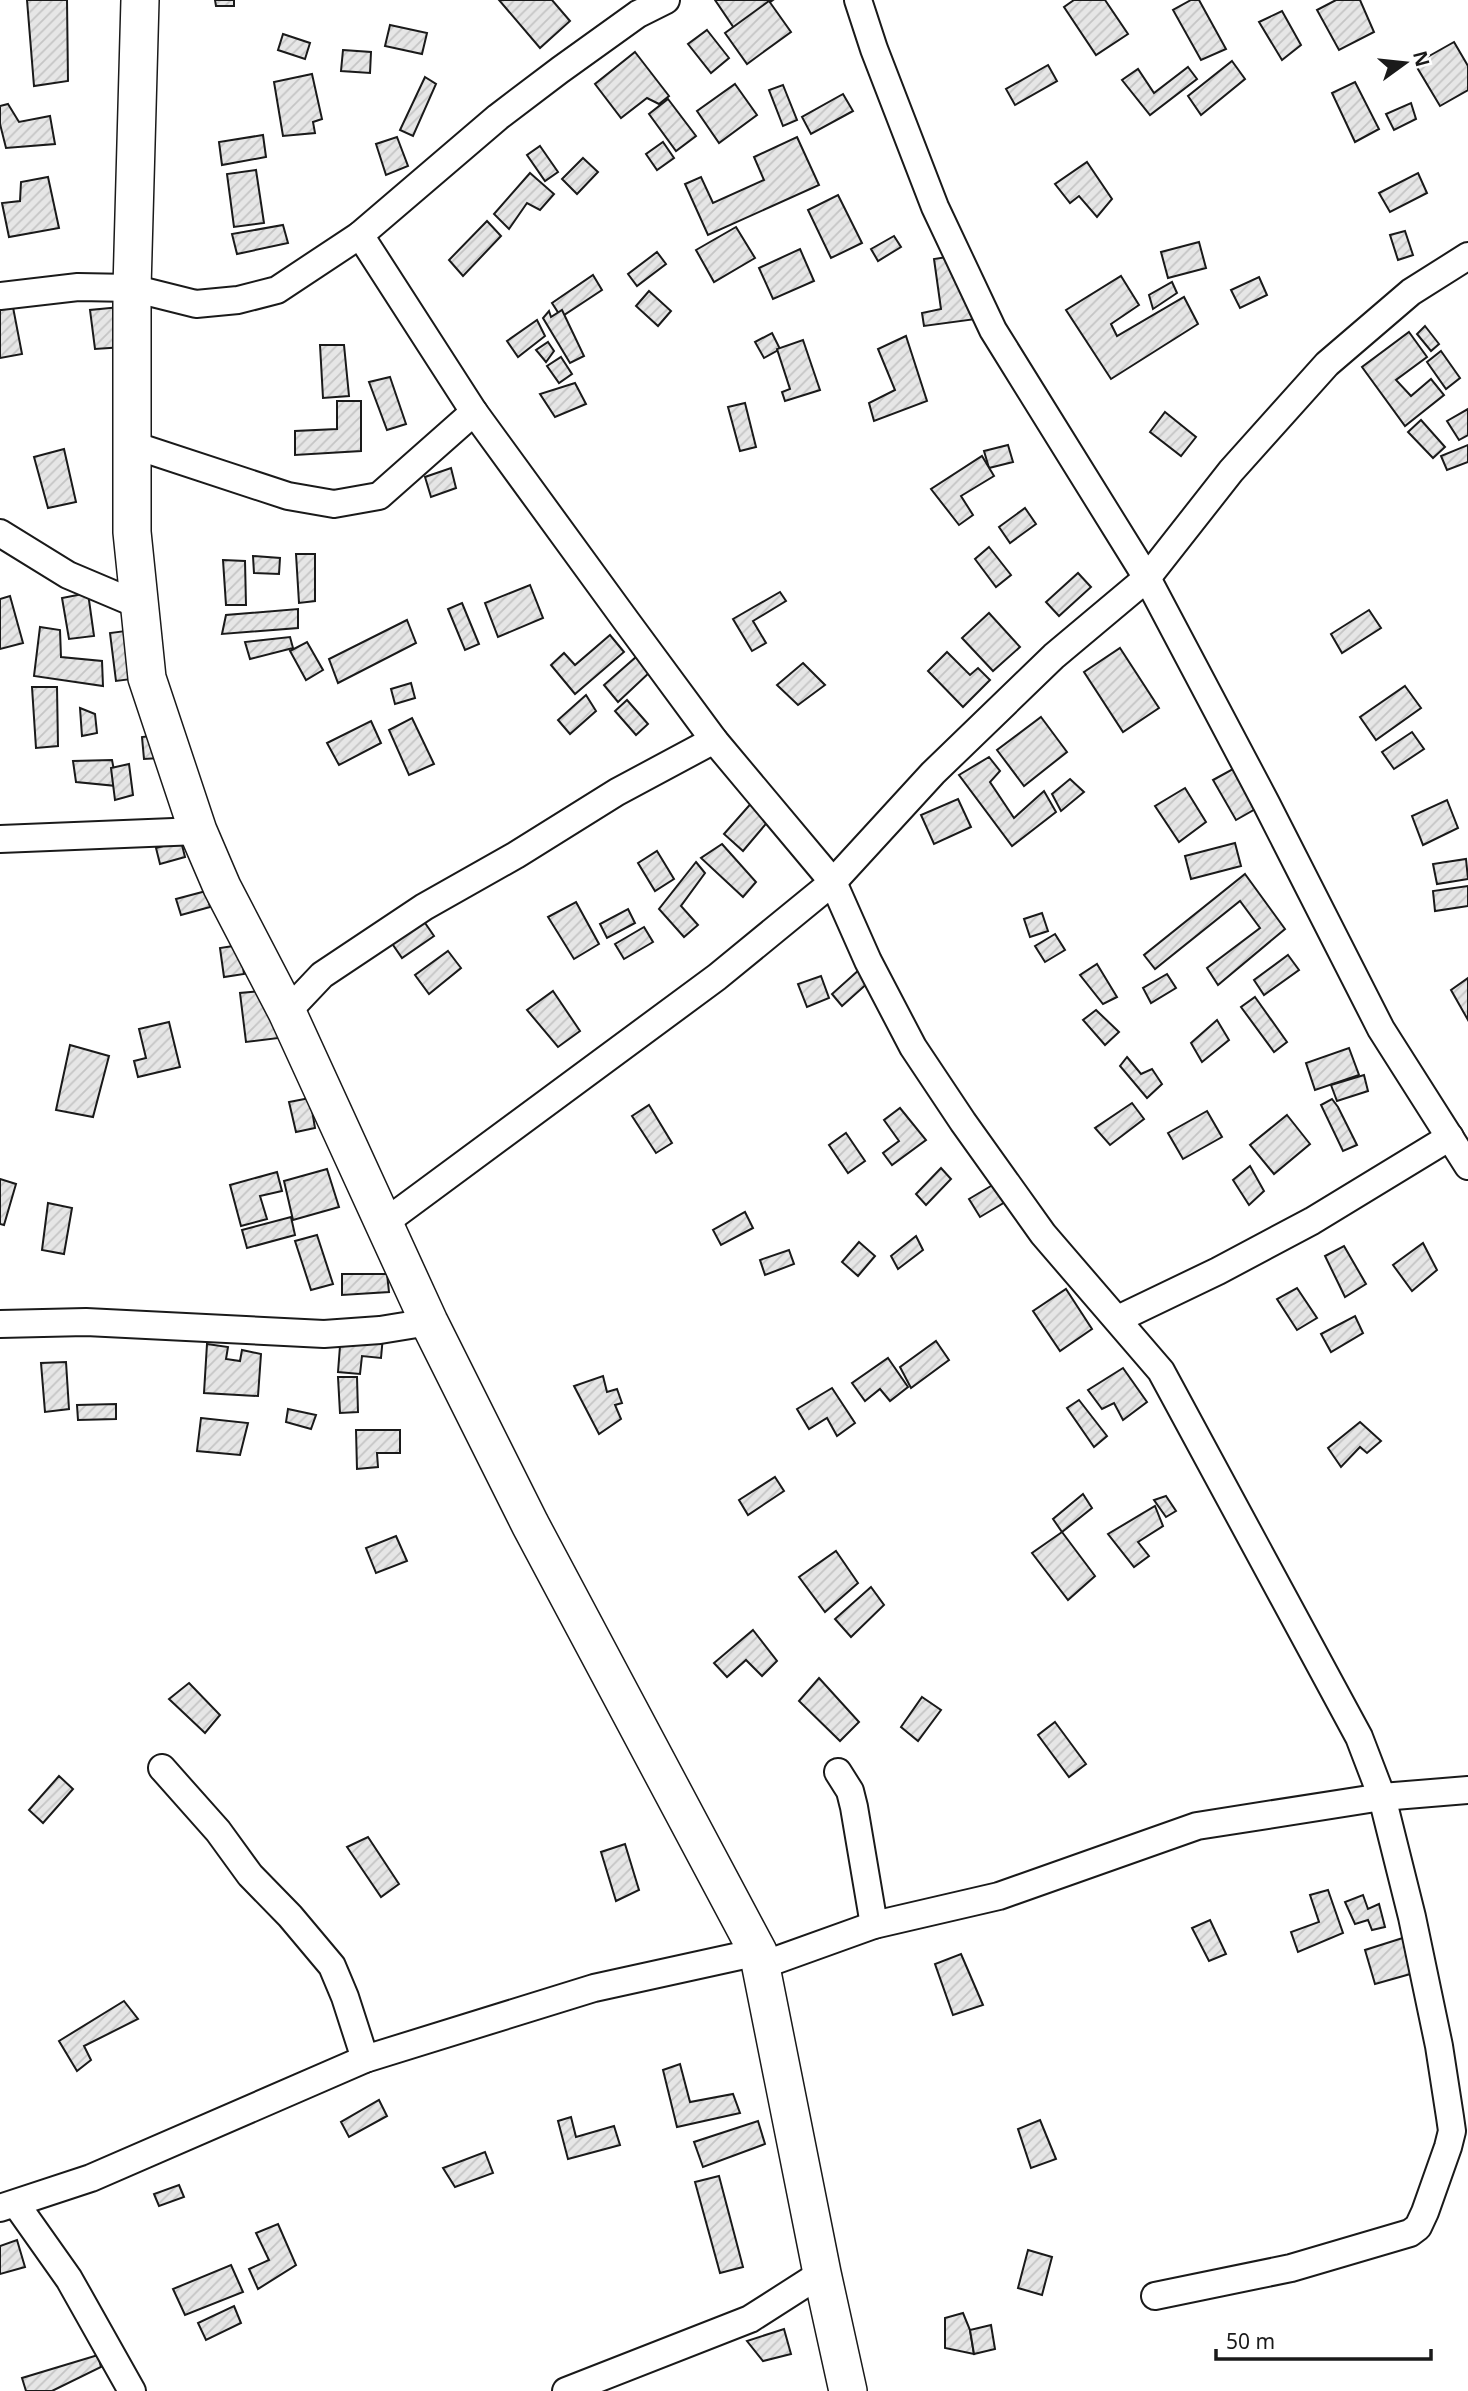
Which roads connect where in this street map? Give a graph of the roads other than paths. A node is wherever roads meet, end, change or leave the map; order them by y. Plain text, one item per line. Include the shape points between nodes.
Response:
1 (140, 0) edge
2 (666, 0) edge
3 (858, 0) edge
4 (360, 235) junction
5 (1468, 256) edge
6 (132, 288) junction
7 (0, 296) edge
8 (474, 412) junction
9 (133, 446) junction
10 (0, 533) edge
11 (1147, 578) junction
12 (139, 605) junction
13 (714, 740) junction
14 (198, 831) junction
15 (0, 839) edge
16 (833, 882) junction
17 (287, 1012) junction
18 (1450, 1136) junction
19 (1468, 1166) edge
20 (384, 1223) junction
21 (1118, 1320) junction
22 (429, 1322) junction
23 (0, 1324) edge
24 (162, 1768) dead end
25 (838, 1772) dead end
26 (1468, 1790) edge
27 (1382, 1797) junction
28 (874, 1925) junction
29 (759, 1959) junction
30 (365, 2059) junction
31 (8, 2206) edge
32 (822, 2273) junction
33 (1155, 2296) dead end
34 (132, 2391) edge
35 (566, 2391) edge
36 (848, 2391) edge

1 - 6 street
2 - 4 street via 638,15 498,117
3 - 11 street via 935,207 993,330
4 - 6 street via 276,290 238,300 196,304
4 - 8 street
5 - 11 street via 1411,292 1327,364 1231,471
6 - 7 street
6 - 9 street
8 - 9 street via 379,496 334,504 288,496
8 - 13 street
9 - 12 street via 132,532
10 - 12 street via 68,575
11 - 16 street via 1054,656 942,764
11 - 18 street via 1381,1029
12 - 14 street via 147,678
13 - 16 street
13 - 17 street via 424,907 322,975
14 - 15 street
14 - 17 street
16 - 20 street via 717,976
16 - 21 street via 913,1047 1044,1234
17 - 20 street
18 - 19 street
18 - 21 street via 1312,1221
20 - 22 street
21 - 27 street via 1161,1371 1185,1413 1359,1737
22 - 23 street via 324,1334 98,1323
22 - 29 street
24 - 30 street via 332,1966
25 - 28 street via 854,1807
26 - 27 street
27 - 28 street via 1197,1826 999,1896
27 - 33 street via 1412,1917 1451,2117 1448,2147 1425,2212 1410,2233 1291,2268
28 - 29 street
29 - 30 street via 594,1988
29 - 32 street
30 - 31 street via 91,2178
31 - 34 street via 69,2279
32 - 35 street via 750,2319
32 - 36 street

